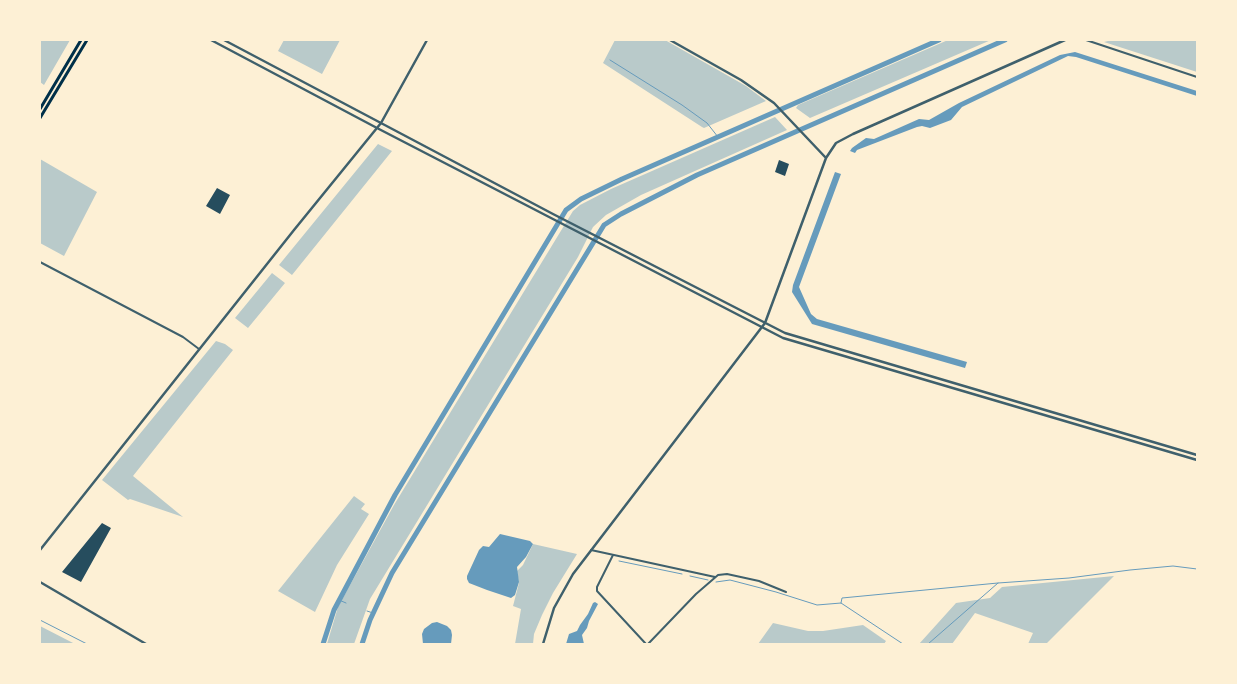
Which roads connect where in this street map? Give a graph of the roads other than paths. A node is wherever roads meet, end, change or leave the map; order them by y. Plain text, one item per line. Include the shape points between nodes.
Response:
1 (81, 40) edge
2 (87, 40) edge
3 (211, 40) edge
4 (224, 40) edge
5 (427, 40) edge
6 (670, 40) edge
7 (1065, 40) edge
8 (1086, 40) edge
9 (1197, 77) edge
10 (40, 110) edge
11 (40, 118) edge
12 (381, 123) junction
13 (377, 128) junction
14 (826, 158) junction
15 (40, 262) edge
16 (765, 323) junction
17 (762, 328) junction
18 (199, 349) junction
19 (1197, 455) edge
20 (1197, 460) edge
21 (40, 550) edge
22 (591, 550) junction
23 (613, 555) junction
24 (715, 577) junction
25 (40, 582) edge
26 (786, 592) dead end
27 (146, 644) edge
28 (544, 644) edge
29 (647, 644) edge

1 - 10 main road
2 - 11 main road
3 - 13 street
4 - 12 street
5 - 12 street
6 - 14 street via 741,80 774,103
7 - 14 street via 852,134 836,144
8 - 9 street
12 - 13 street
12 - 16 street
13 - 17 street
13 - 18 street
14 - 16 street
15 - 18 street via 183,337
16 - 17 street
16 - 19 street via 785,333
17 - 20 street via 783,338
17 - 22 street
18 - 21 street
22 - 23 street
22 - 28 street via 560,596
23 - 24 street
23 - 29 street via 597,591
24 - 26 street via 727,574 759,581
24 - 29 street
25 - 27 street

